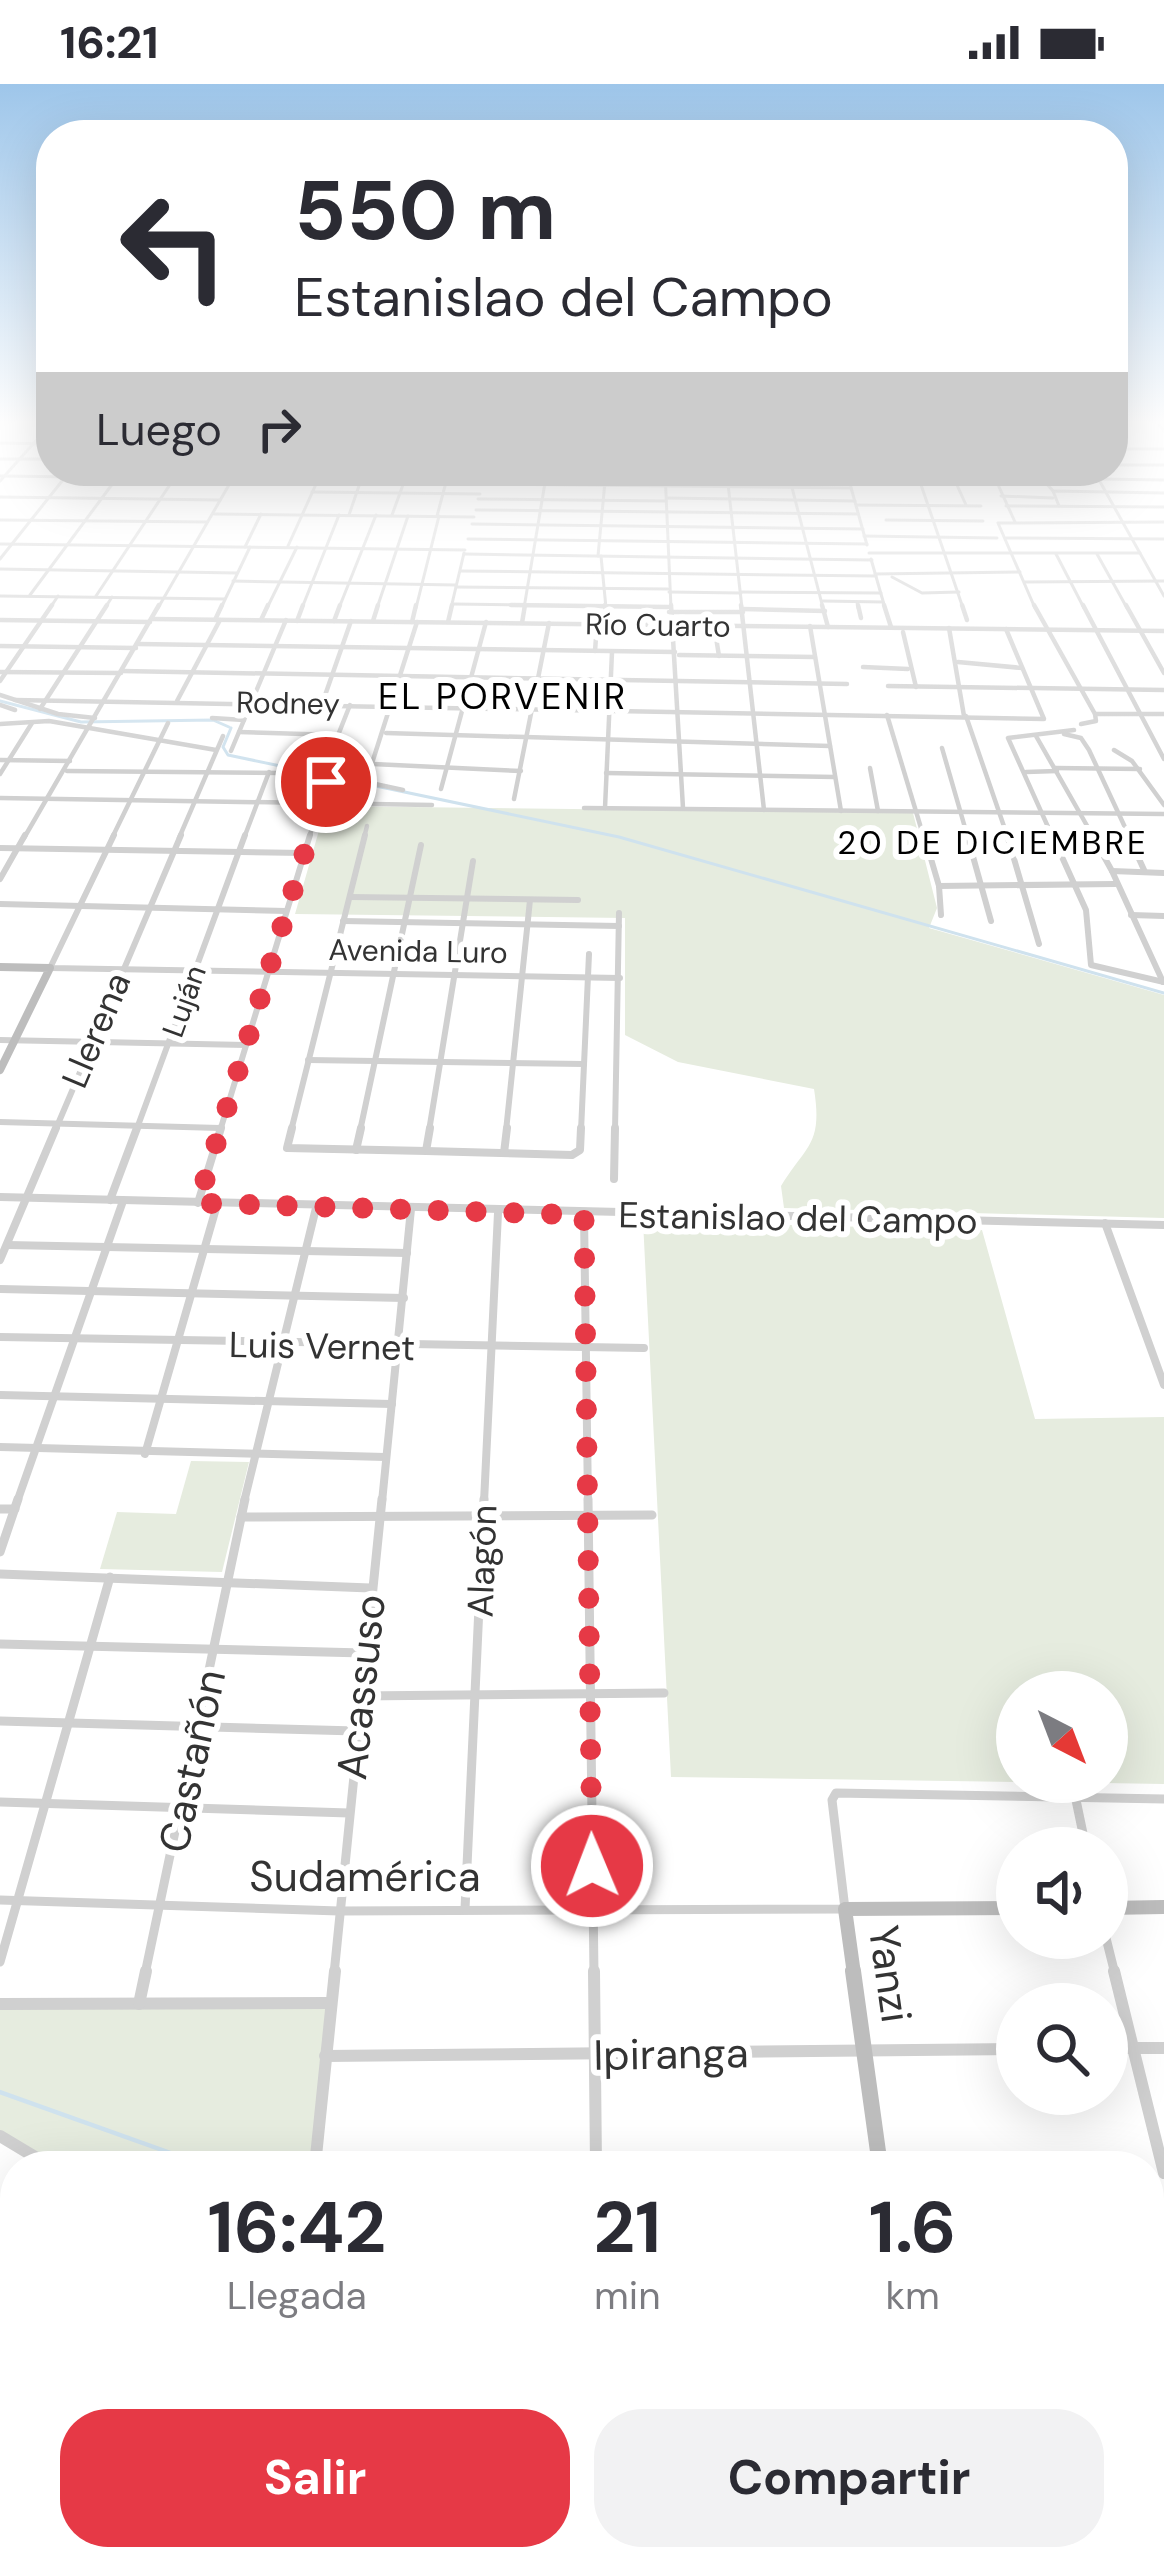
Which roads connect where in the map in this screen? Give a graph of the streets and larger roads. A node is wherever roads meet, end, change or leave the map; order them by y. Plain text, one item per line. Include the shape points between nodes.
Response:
1 (14, 541) edge
2 (71, 541) edge
3 (133, 541) edge
4 (196, 541) edge
5 (250, 541) edge
6 (290, 541) edge
7 (331, 541) edge
8 (365, 541) edge
9 (400, 541) edge
10 (433, 541) edge
11 (468, 541) edge
12 (537, 541) edge
13 (598, 541) edge
14 (602, 541) edge
15 (866, 541) edge
16 (940, 541) edge
17 (1007, 541) edge
18 (1066, 541) edge
19 (1135, 541) edge
20 (667, 542) junction
21 (735, 542) junction
22 (808, 543) junction
23 (0, 544) edge
24 (12, 544) junction
25 (867, 544) junction
26 (68, 545) junction
27 (130, 545) junction
28 (193, 546) junction
29 (248, 547) junction
30 (287, 547) junction
31 (297, 548) junction
32 (329, 548) junction
33 (362, 549) junction
34 (397, 549) junction
35 (431, 550) junction
36 (465, 552) junction
37 (1096, 552) junction
38 (1072, 553) junction
39 (1140, 553) junction
40 (945, 554) junction
41 (1056, 554) junction
42 (534, 555) junction
43 (1012, 555) junction
44 (599, 556) junction
45 (870, 556) junction
46 (667, 557) junction
47 (736, 558) junction
48 (0, 559) edge
49 (813, 560) junction
50 (0, 569) edge
51 (50, 570) junction
52 (114, 570) junction
53 (460, 571) junction
54 (531, 571) junction
55 (179, 572) junction
56 (604, 572) junction
57 (668, 572) junction
58 (952, 572) junction
59 (1020, 572) junction
60 (237, 573) junction
61 (738, 574) junction
62 (885, 574) junction
63 (817, 575) junction
64 (876, 575) junction
65 (233, 581) junction
66 (1160, 581) edge
67 (280, 582) junction
68 (1069, 582) junction
69 (1112, 582) junction
70 (314, 583) junction
71 (350, 583) junction
72 (386, 583) junction
73 (1024, 583) junction
74 (422, 584) junction
75 (456, 585) junction
76 (529, 588) junction
77 (605, 589) junction
78 (668, 591) junction
79 (741, 592) junction
80 (821, 592) junction
81 (959, 592) junction
82 (881, 593) junction
83 (0, 596) edge
84 (29, 596) junction
85 (58, 596) junction
86 (1164, 596) edge
87 (95, 597) junction
88 (112, 597) junction
89 (163, 598) junction
90 (225, 598) junction
91 (823, 602) junction
92 (857, 602) junction
93 (884, 602) junction
94 (453, 604) junction
95 (526, 605) junction
96 (607, 606) junction
97 (668, 610) junction
98 (742, 610) junction
99 (825, 611) junction
100 (862, 618) dead end
101 (0, 620) edge
102 (218, 620) junction
103 (261, 620) junction
104 (286, 620) junction
105 (967, 620) dead end
106 (41, 621) junction
107 (151, 621) junction
108 (297, 621) junction
109 (334, 621) junction
110 (351, 621) junction
111 (373, 621) junction
112 (98, 622) junction
113 (414, 622) junction
114 (448, 622) junction
115 (486, 622) junction
116 (522, 623) junction
117 (549, 623) junction
118 (597, 624) junction
119 (608, 624) junction
120 (669, 625) junction
121 (715, 625) junction
122 (744, 626) junction
123 (810, 626) junction
124 (828, 627) junction
125 (891, 627) junction
126 (949, 628) junction
127 (1006, 629) junction
128 (1045, 629) junction
129 (1092, 630) junction
130 (1141, 631) junction
131 (1164, 631) edge
132 (903, 632) dead end
133 (206, 645) junction
134 (0, 646) edge
135 (24, 646) junction
136 (137, 646) junction
137 (275, 646) junction
138 (80, 647) junction
139 (341, 648) junction
140 (410, 648) junction
141 (480, 649) junction
142 (544, 650) junction
143 (595, 651) junction
144 (612, 652) junction
145 (677, 654) junction
146 (718, 656) junction
147 (749, 656) junction
148 (815, 657) junction
149 (958, 662) junction
150 (863, 667) dead end
151 (1024, 668) junction
152 (908, 669) junction
153 (3, 672) edge
154 (122, 672) junction
155 (193, 672) junction
156 (64, 673) junction
157 (263, 673) junction
158 (333, 673) junction
159 (401, 674) junction
160 (1164, 674) edge
161 (473, 676) junction
162 (542, 678) junction
163 (610, 679) junction
164 (680, 680) junction
165 (0, 681) edge
166 (752, 682) junction
167 (821, 684) junction
168 (847, 684) dead end
169 (888, 686) dead end
170 (916, 687) junction
171 (962, 689) junction
172 (1035, 690) junction
173 (1084, 690) junction
174 (1129, 690) junction
175 (1164, 690) edge
176 (0, 695) edge
177 (47, 699) junction
178 (15, 700) junction
179 (105, 700) junction
180 (177, 701) junction
181 (251, 703) junction
182 (322, 704) junction
183 (350, 704) junction
184 (0, 705) edge
185 (392, 705) junction
186 (466, 707) junction
187 (536, 708) junction
188 (15, 710) dead end
189 (608, 710) junction
190 (681, 711) junction
191 (753, 712) junction
192 (825, 713) junction
193 (1095, 714) junction
194 (1140, 714) junction
195 (1164, 714) edge
196 (886, 715) junction
197 (36, 716) junction
198 (965, 716) junction
199 (95, 718) junction
200 (212, 718) dead end
201 (244, 719) junction
202 (1027, 719) junction
203 (168, 723) dead end
204 (0, 724) edge
205 (1081, 724) dead end
206 (90, 728) junction
207 (1074, 730) dead end
208 (239, 732) junction
209 (1061, 732) junction
210 (386, 733) junction
211 (458, 735) junction
212 (1032, 735) junction
213 (223, 736) dead end
214 (337, 736) junction
215 (530, 739) junction
216 (1160, 740) edge
217 (608, 741) junction
218 (160, 742) junction
219 (681, 742) junction
220 (756, 745) junction
221 (830, 746) junction
222 (942, 748) dead end
223 (216, 750) junction
224 (1114, 750) dead end
225 (231, 751) dead end
226 (4, 760) edge
227 (1164, 760) edge
228 (71, 761) junction
229 (373, 764) junction
230 (448, 766) junction
231 (870, 768) dead end
232 (1097, 768) junction
233 (1140, 769) junction
234 (1056, 770) junction
235 (65, 771) junction
236 (207, 771) junction
237 (521, 771) junction
238 (146, 772) junction
239 (269, 772) junction
240 (281, 772) dead end
241 (606, 772) junction
242 (1025, 772) junction
243 (0, 774) edge
244 (683, 775) junction
245 (761, 776) junction
246 (836, 777) junction
247 (441, 789) dead end
248 (403, 790) dead end
249 (0, 798) edge
250 (47, 799) junction
251 (131, 800) junction
252 (514, 800) dead end
253 (195, 801) junction
254 (256, 802) junction
255 (320, 803) junction
256 (432, 805) dead end
257 (584, 808) dead end
258 (604, 808) junction
259 (683, 809) junction
260 (764, 810) junction
261 (915, 810) junction
262 (1164, 810) edge
263 (841, 811) junction
264 (878, 811) junction
265 (958, 811) junction
266 (1001, 812) junction
267 (1041, 812) junction
268 (1079, 813) junction
269 (1118, 813) junction
270 (367, 826) dead end
271 (421, 845) dead end
272 (0, 848) edge
273 (17, 849) junction
274 (107, 850) junction
275 (173, 851) junction
276 (237, 852) junction
277 (304, 853) junction
278 (472, 861) dead end
279 (1112, 871) junction
280 (1145, 872) junction
281 (1164, 873) edge
282 (0, 879) edge
283 (1115, 884) junction
284 (939, 886) junction
285 (983, 886) junction
286 (1074, 886) junction
287 (1025, 888) junction
288 (350, 897) junction
289 (409, 898) junction
290 (466, 898) junction
291 (530, 900) junction
292 (578, 900) dead end
293 (0, 904) edge
294 (81, 906) junction
295 (148, 908) junction
296 (217, 910) junction
297 (286, 911) junction
298 (619, 913) dead end
299 (1131, 915) junction
300 (941, 916) dead end
301 (1164, 916) edge
302 (344, 921) junction
303 (991, 921) dead end
304 (403, 923) junction
305 (463, 924) junction
306 (528, 925) junction
307 (619, 926) junction
308 (1039, 944) dead end
309 (590, 954) dead end
310 (0, 967) edge
311 (50, 968) junction
312 (122, 970) junction
313 (195, 970) junction
314 (268, 972) junction
315 (330, 973) junction
316 (392, 974) junction
317 (455, 976) junction
318 (523, 977) junction
319 (588, 978) junction
320 (620, 978) junction
321 (1164, 982) edge
322 (0, 1040) edge
323 (14, 1040) junction
324 (91, 1041) junction
325 (169, 1043) junction
326 (246, 1045) junction
327 (308, 1060) junction
328 (375, 1060) junction
329 (441, 1062) junction
330 (514, 1063) junction
331 (584, 1064) junction
332 (0, 1070) edge
333 (0, 1122) edge
334 (57, 1123) junction
335 (139, 1125) junction
336 (220, 1128) junction
337 (356, 1150) junction
338 (426, 1151) junction
339 (504, 1153) junction
340 (614, 1179) dead end
341 (0, 1197) edge
342 (24, 1199) junction
343 (110, 1200) junction
344 (123, 1202) junction
345 (198, 1203) junction
346 (217, 1205) junction
347 (316, 1208) junction
348 (411, 1209) junction
349 (498, 1213) junction
350 (584, 1215) junction
351 (1105, 1223) junction
352 (1164, 1225) edge
353 (6, 1245) junction
354 (106, 1247) junction
355 (206, 1249) junction
356 (306, 1252) junction
357 (407, 1253) junction
358 (0, 1259) edge
359 (0, 1289) edge
360 (90, 1291) junction
361 (193, 1294) junction
362 (296, 1295) junction
363 (404, 1298) junction
364 (0, 1337) edge
365 (73, 1340) junction
366 (178, 1343) junction
367 (1149, 1343) junction
368 (1164, 1343) edge
369 (285, 1346) junction
370 (490, 1347) junction
371 (586, 1347) junction
372 (397, 1348) junction
373 (644, 1348) dead end
374 (1164, 1385) edge
375 (0, 1395) edge
376 (53, 1395) junction
377 (163, 1398) junction
378 (272, 1402) junction
379 (392, 1404) junction
380 (0, 1447) edge
381 (34, 1449) junction
382 (145, 1454) junction
383 (258, 1455) junction
384 (386, 1457) junction
385 (0, 1509) edge
386 (15, 1509) junction
387 (652, 1515) dead end
388 (241, 1517) junction
389 (588, 1517) junction
390 (483, 1518) junction
391 (379, 1519) junction
392 (0, 1552) edge
393 (0, 1574) edge
394 (110, 1577) junction
395 (228, 1580) junction
396 (370, 1588) junction
397 (0, 1644) edge
398 (89, 1647) junction
399 (215, 1650) junction
400 (364, 1654) junction
401 (589, 1693) junction
402 (664, 1694) dead end
403 (359, 1696) junction
404 (476, 1696) junction
405 (0, 1721) edge
406 (67, 1723) junction
407 (200, 1726) junction
408 (356, 1731) junction
409 (996, 1798) edge
410 (1128, 1799) edge
411 (1164, 1799) edge
412 (0, 1802) edge
413 (43, 1803) junction
414 (181, 1808) junction
415 (349, 1813) junction
416 (0, 1900) edge
417 (17, 1901) junction
418 (161, 1906) junction
419 (1164, 1907) edge
420 (996, 1908) edge
421 (1128, 1908) edge
422 (465, 1909) junction
423 (845, 1909) junction
424 (592, 1910) junction
425 (339, 1911) junction
426 (1111, 1959) edge
427 (0, 1962) edge
428 (330, 2003) junction
429 (0, 2004) edge
430 (139, 2004) junction
431 (1128, 2048) edge
432 (1133, 2048) junction
433 (1164, 2048) edge
434 (996, 2049) edge
435 (864, 2050) junction
436 (326, 2056) junction
437 (595, 2056) junction
438 (316, 2151) edge
439 (596, 2151) edge
440 (878, 2151) edge
441 (1159, 2151) edge

1 - 24 street
2 - 26 street
3 - 27 street
4 - 28 street
5 - 29 street
6 - 30 street
7 - 32 street
8 - 33 street
9 - 34 street
10 - 35 street
11 - 36 street
12 - 42 street
13 - 44 street
14 - 20 street
15 - 25 street
16 - 40 street
17 - 43 street
18 - 38 street
19 - 39 street
20 - 21 street
20 - 46 street
21 - 22 street
21 - 47 street
22 - 25 street
22 - 49 street
23 - 24 street, Río Cuarto
24 - 26 street, Río Cuarto
24 - 48 street
25 - 45 street
26 - 27 street, Río Cuarto
26 - 51 street
27 - 28 street, Río Cuarto
27 - 52 street
28 - 29 street, Río Cuarto
28 - 55 street
29 - 30 street, Río Cuarto
29 - 60 street
30 - 31 street, Río Cuarto
31 - 32 street, Río Cuarto
31 - 67 street
32 - 33 street, Río Cuarto
32 - 70 street
33 - 34 street, Río Cuarto
33 - 71 street
34 - 35 street, Río Cuarto
34 - 72 street
35 - 36 street, Río Cuarto
35 - 74 street
36 - 42 street, Río Cuarto
36 - 53 street
37 - 38 street, Río Cuarto
37 - 39 street, Río Cuarto
37 - 69 street
38 - 41 street, Río Cuarto
39 - 66 street
40 - 43 street, Río Cuarto
40 - 45 street, Río Cuarto
40 - 58 street
41 - 43 street, Río Cuarto
41 - 68 street
42 - 44 street, Río Cuarto
42 - 54 street
43 - 59 street
44 - 46 street, Río Cuarto
44 - 56 street
45 - 49 street, Río Cuarto
45 - 64 street
46 - 47 street, Río Cuarto
46 - 57 street
47 - 49 street, Río Cuarto
47 - 61 street
49 - 63 street
50 - 51 street
51 - 52 street
51 - 84 street
52 - 55 street
52 - 87 street
53 - 54 street
53 - 75 street
54 - 56 street
54 - 76 street
55 - 60 street
55 - 89 street
56 - 57 street
56 - 77 street
57 - 61 street
57 - 78 street
58 - 59 street
58 - 62 street
58 - 81 street
59 - 73 street
60 - 65 street
61 - 63 street
61 - 79 street
62 - 64 street
62 - 81 street via 919,592
63 - 64 street
63 - 80 street
64 - 82 street
65 - 67 street
65 - 90 street
66 - 69 street
66 - 86 street
67 - 70 street
67 - 103 street
68 - 69 street
68 - 73 street
68 - 129 street
69 - 130 street
70 - 71 street
70 - 108 street
71 - 72 street
71 - 109 street
72 - 74 street
72 - 111 street
73 - 128 street
74 - 75 street
74 - 113 street
75 - 76 street
75 - 94 street
76 - 77 street
76 - 95 street
77 - 78 street
77 - 96 street
78 - 79 street
78 - 97 street
79 - 80 street
79 - 98 street
80 - 82 street
80 - 91 street
81 - 105 street
82 - 93 street
83 - 84 street
84 - 85 street
85 - 87 street
85 - 106 street
87 - 88 street
88 - 89 street
88 - 112 street
89 - 90 street
89 - 107 street
90 - 102 street
91 - 92 street
91 - 99 street
92 - 93 street
92 - 100 street
93 - 125 street
94 - 95 street
94 - 114 street
95 - 96 street
95 - 116 street
96 - 97 street
96 - 119 street
97 - 98 street
97 - 120 street
98 - 99 street
98 - 122 street
99 - 124 street
101 - 106 street, Río Cuarto
102 - 103 street, Río Cuarto
102 - 107 street, Río Cuarto
102 - 133 street
103 - 104 street, Río Cuarto
104 - 108 street, Río Cuarto
104 - 137 street
106 - 112 street, Río Cuarto
106 - 135 street
107 - 112 street, Río Cuarto
107 - 136 street
108 - 109 street, Río Cuarto
109 - 110 street, Río Cuarto
110 - 111 street, Río Cuarto
110 - 139 street
111 - 113 street, Río Cuarto
112 - 138 street
113 - 114 street, Río Cuarto
113 - 140 street
114 - 115 street, Río Cuarto
115 - 116 street, Río Cuarto
115 - 141 street
116 - 117 street, Río Cuarto
117 - 118 street, Río Cuarto
117 - 142 street
118 - 119 street, Río Cuarto
118 - 143 street
119 - 120 street, Río Cuarto
120 - 121 street, Río Cuarto
120 - 145 street
121 - 122 street, Río Cuarto
121 - 146 street
122 - 123 street, Río Cuarto
122 - 147 street
123 - 124 street, Río Cuarto
123 - 148 street
124 - 125 street, Río Cuarto
125 - 126 street, Río Cuarto
126 - 127 street, Río Cuarto
126 - 149 street
127 - 128 street, Río Cuarto
127 - 151 street
128 - 129 street, Río Cuarto
128 - 173 street
129 - 130 street, Río Cuarto
129 - 174 street
130 - 131 street, Río Cuarto
130 - 160 street
132 - 152 street
133 - 136 street
133 - 137 street
133 - 155 street
134 - 135 street
135 - 138 street
135 - 153 street
136 - 138 street
136 - 154 street
137 - 139 street
137 - 157 street
138 - 156 street
139 - 140 street
139 - 158 street
140 - 141 street
140 - 159 street
141 - 142 street
141 - 161 street
142 - 143 street
142 - 162 street
143 - 144 street
144 - 145 street
144 - 163 street
145 - 146 street
145 - 164 street
146 - 147 street
147 - 148 street
147 - 166 street
148 - 167 street
149 - 151 street
149 - 171 street
150 - 152 street
151 - 172 street
152 - 170 street
153 - 156 street
153 - 165 street
154 - 155 street
154 - 156 street
154 - 179 street
155 - 157 street
155 - 180 street
156 - 177 street
157 - 158 street
157 - 181 street
158 - 159 street
158 - 182 street
159 - 161 street
159 - 185 street
161 - 162 street
161 - 186 street
162 - 163 street
162 - 187 street
163 - 164 street
163 - 189 street
164 - 166 street
164 - 190 street
166 - 167 street
166 - 191 street
167 - 168 street
167 - 192 street
169 - 170 street
170 - 171 street
171 - 172 street
171 - 198 street
172 - 173 street
172 - 202 street via 1045,717
173 - 174 street
173 - 193 street
174 - 175 street
174 - 194 street
176 - 178 street
177 - 178 street, Rodney
177 - 179 street, Rodney
177 - 197 street
178 - 197 street
179 - 180 street, Rodney
179 - 199 street
180 - 181 street, Rodney
181 - 182 street, Rodney
181 - 201 street
182 - 183 street, Rodney
183 - 185 street, Rodney
183 - 214 street
184 - 188 street
185 - 186 street, Rodney
185 - 210 street
186 - 187 street, Rodney
186 - 211 street
187 - 189 street, Rodney
187 - 215 street
189 - 190 street, Rodney
189 - 217 street
190 - 191 street, Rodney
190 - 219 street
191 - 192 street, Rodney
191 - 220 street
192 - 196 street, Rodney
192 - 221 street
193 - 194 street
193 - 205 street via 1096,721
194 - 195 street
194 - 216 street
196 - 198 street, Rodney
196 - 261 street
197 - 199 street
197 - 204 street
197 - 206 street
197 - 226 street
198 - 202 street, Rodney
198 - 266 street
199 - 206 street
200 - 201 street
201 - 208 street
202 - 212 street
203 - 218 street
206 - 218 street
206 - 228 street
207 - 209 street
208 - 214 street
208 - 225 street
209 - 212 street
209 - 232 street via 1081,738
210 - 211 street
210 - 229 street
211 - 215 street
211 - 230 street
212 - 234 street
212 - 242 street via 1008,738
213 - 223 street
214 - 255 street
215 - 217 street
215 - 237 street
216 - 227 street
217 - 219 street
217 - 241 street
218 - 223 street
218 - 238 street
219 - 220 street
219 - 244 street
220 - 221 street
220 - 245 street
221 - 246 street
222 - 265 street
223 - 236 street
224 - 233 street
226 - 228 street
226 - 243 street
228 - 235 street
229 - 230 street
229 - 248 street via 366,782
230 - 237 street
230 - 247 street
231 - 264 street
232 - 233 street
232 - 234 street
232 - 269 street
233 - 262 street
234 - 242 street
234 - 268 street
235 - 238 street
235 - 250 street
236 - 238 street
236 - 239 street
236 - 253 street
237 - 252 street
238 - 251 street
239 - 240 street
239 - 254 street, Luján
241 - 244 street
241 - 258 street
242 - 267 street
244 - 245 street
244 - 259 street
245 - 246 street
245 - 260 street
246 - 263 street
249 - 250 street
250 - 251 street
250 - 273 street
251 - 253 street
251 - 274 street
253 - 254 street
253 - 275 street, Llerena
254 - 255 street
254 - 276 street, Luján
255 - 256 street
255 - 277 street
257 - 258 street
258 - 259 street
259 - 260 street
260 - 263 street
261 - 264 street
261 - 265 street
261 - 284 street
262 - 269 street
263 - 264 street
265 - 266 street
265 - 285 street
266 - 267 street
266 - 287 street
267 - 268 street
267 - 286 street
268 - 269 street
268 - 279 street
269 - 280 street
270 - 288 street
271 - 289 street
272 - 273 street
273 - 274 street
273 - 282 street
274 - 275 street
274 - 294 street
275 - 276 street
275 - 295 street, Llerena
276 - 277 street
276 - 296 street, Luján
277 - 297 street
278 - 290 street
279 - 280 street
279 - 283 street
280 - 281 street
283 - 286 street
283 - 299 street
284 - 285 street
284 - 300 street
285 - 287 street
285 - 303 street
286 - 287 street
286 - 321 street via 1090,924 1090,963
287 - 308 street
288 - 289 street
288 - 302 street
289 - 290 street
289 - 304 street
290 - 291 street
290 - 305 street
291 - 292 street
291 - 306 street
293 - 294 street
294 - 295 street
294 - 311 street
295 - 296 street
295 - 312 street, Llerena
296 - 297 street
296 - 313 street, Luján
297 - 314 street
298 - 307 street
299 - 301 street
299 - 321 street
302 - 304 street
302 - 315 street
304 - 305 street
304 - 316 street
305 - 306 street
305 - 317 street
306 - 307 street
306 - 318 street
307 - 320 street
309 - 319 street
310 - 311 street, Avenida Luro
311 - 312 street, Avenida Luro
311 - 323 street
312 - 313 street, Avenida Luro
312 - 324 street, Llerena
313 - 314 street, Avenida Luro
313 - 325 street, Luján
314 - 315 street, Avenida Luro
314 - 326 street
315 - 316 street, Avenida Luro
315 - 327 street
316 - 317 street, Avenida Luro
316 - 328 street
317 - 318 street, Avenida Luro
317 - 329 street
318 - 319 street, Avenida Luro
318 - 330 street
319 - 320 street, Avenida Luro
319 - 331 street
320 - 340 street
322 - 323 street
323 - 324 street
323 - 332 street
324 - 325 street
324 - 334 street, Llerena
325 - 326 street
325 - 335 street, Luján
326 - 336 street
327 - 328 street
327 - 337 street via 286,1146
328 - 329 street
328 - 337 street
329 - 330 street
329 - 338 street
330 - 331 street
330 - 339 street
331 - 339 street via 578,1153
333 - 334 street
334 - 335 street
334 - 342 street, Llerena
335 - 336 street
335 - 343 street, Luján
336 - 345 street
337 - 338 street
338 - 339 street
341 - 342 street, Estanislao del Campo
342 - 343 street, Estanislao del Campo
342 - 353 street, Llerena
343 - 344 street, Estanislao del Campo
344 - 345 street, Estanislao del Campo
344 - 354 street
345 - 346 street, Estanislao del Campo
346 - 347 street, Estanislao del Campo
346 - 355 street
347 - 348 street, Estanislao del Campo
347 - 356 street, Castañón
348 - 349 street, Estanislao del Campo
348 - 357 street, Acassuso
349 - 350 street, Estanislao del Campo
349 - 370 street, Alagón
350 - 351 street, Estanislao del Campo
350 - 371 street
351 - 352 street, Estanislao del Campo
351 - 367 street
353 - 354 street
353 - 358 street, Llerena
354 - 355 street
354 - 360 street
355 - 356 street
355 - 361 street
356 - 357 street
356 - 362 street, Castañón
357 - 363 street, Acassuso
359 - 360 street
360 - 361 street
360 - 365 street
361 - 362 street
361 - 366 street
362 - 363 street
362 - 369 street, Castañón
363 - 372 street, Acassuso
364 - 365 street, Luis Vernet
365 - 366 street, Luis Vernet
365 - 376 street
366 - 369 street, Luis Vernet
366 - 377 street
367 - 368 street
367 - 374 street
369 - 372 street, Luis Vernet
369 - 378 street, Castañón
370 - 371 street, Luis Vernet
370 - 372 street, Luis Vernet
370 - 390 street, Alagón
371 - 373 street, Luis Vernet
371 - 389 street
372 - 379 street, Acassuso
375 - 376 street
376 - 377 street
376 - 381 street
377 - 378 street
377 - 382 street
378 - 379 street
378 - 383 street, Castañón
379 - 384 street, Acassuso
380 - 381 street
381 - 382 street
381 - 386 street
382 - 383 street
383 - 384 street
383 - 388 street, Castañón
384 - 391 street, Acassuso
385 - 386 street
386 - 392 street
387 - 389 street
388 - 391 street
388 - 395 street, Castañón
389 - 390 street
389 - 401 street
390 - 391 street
390 - 404 street, Alagón
391 - 396 street, Acassuso
393 - 394 street
394 - 395 street
394 - 398 street
395 - 396 street
395 - 399 street, Castañón
396 - 400 street, Acassuso
397 - 398 street
398 - 399 street
398 - 406 street
399 - 400 street
399 - 407 street, Castañón
400 - 403 street, Acassuso
401 - 402 street
401 - 404 street
401 - 424 street
403 - 404 street
403 - 408 street, Acassuso
404 - 422 street, Alagón
405 - 406 street
406 - 407 street
406 - 413 street
407 - 408 street
407 - 414 street, Castañón
408 - 415 street, Acassuso
409 - 423 street, Yanzi via 836,1793
410 - 411 street
412 - 413 street
413 - 414 street
413 - 417 street
414 - 415 street
414 - 418 street, Castañón
415 - 425 street, Acassuso
416 - 417 street, Sudamérica
417 - 418 street, Sudamérica
417 - 427 street
418 - 425 street, Sudamérica
418 - 430 street, Castañón
419 - 421 street
420 - 423 street, Sudamérica
422 - 424 street, Sudamérica
422 - 425 street, Sudamérica
423 - 424 street, Sudamérica
423 - 435 street, Yanzi
424 - 437 street
425 - 428 street, Acassuso
426 - 432 street
428 - 430 street
428 - 436 street, Acassuso
429 - 430 street
431 - 432 street
432 - 433 street
432 - 441 street
434 - 435 street, Ipiranga
435 - 437 street, Ipiranga
435 - 440 street, Yanzi
436 - 437 street, Ipiranga
436 - 438 street, Acassuso
437 - 439 street

